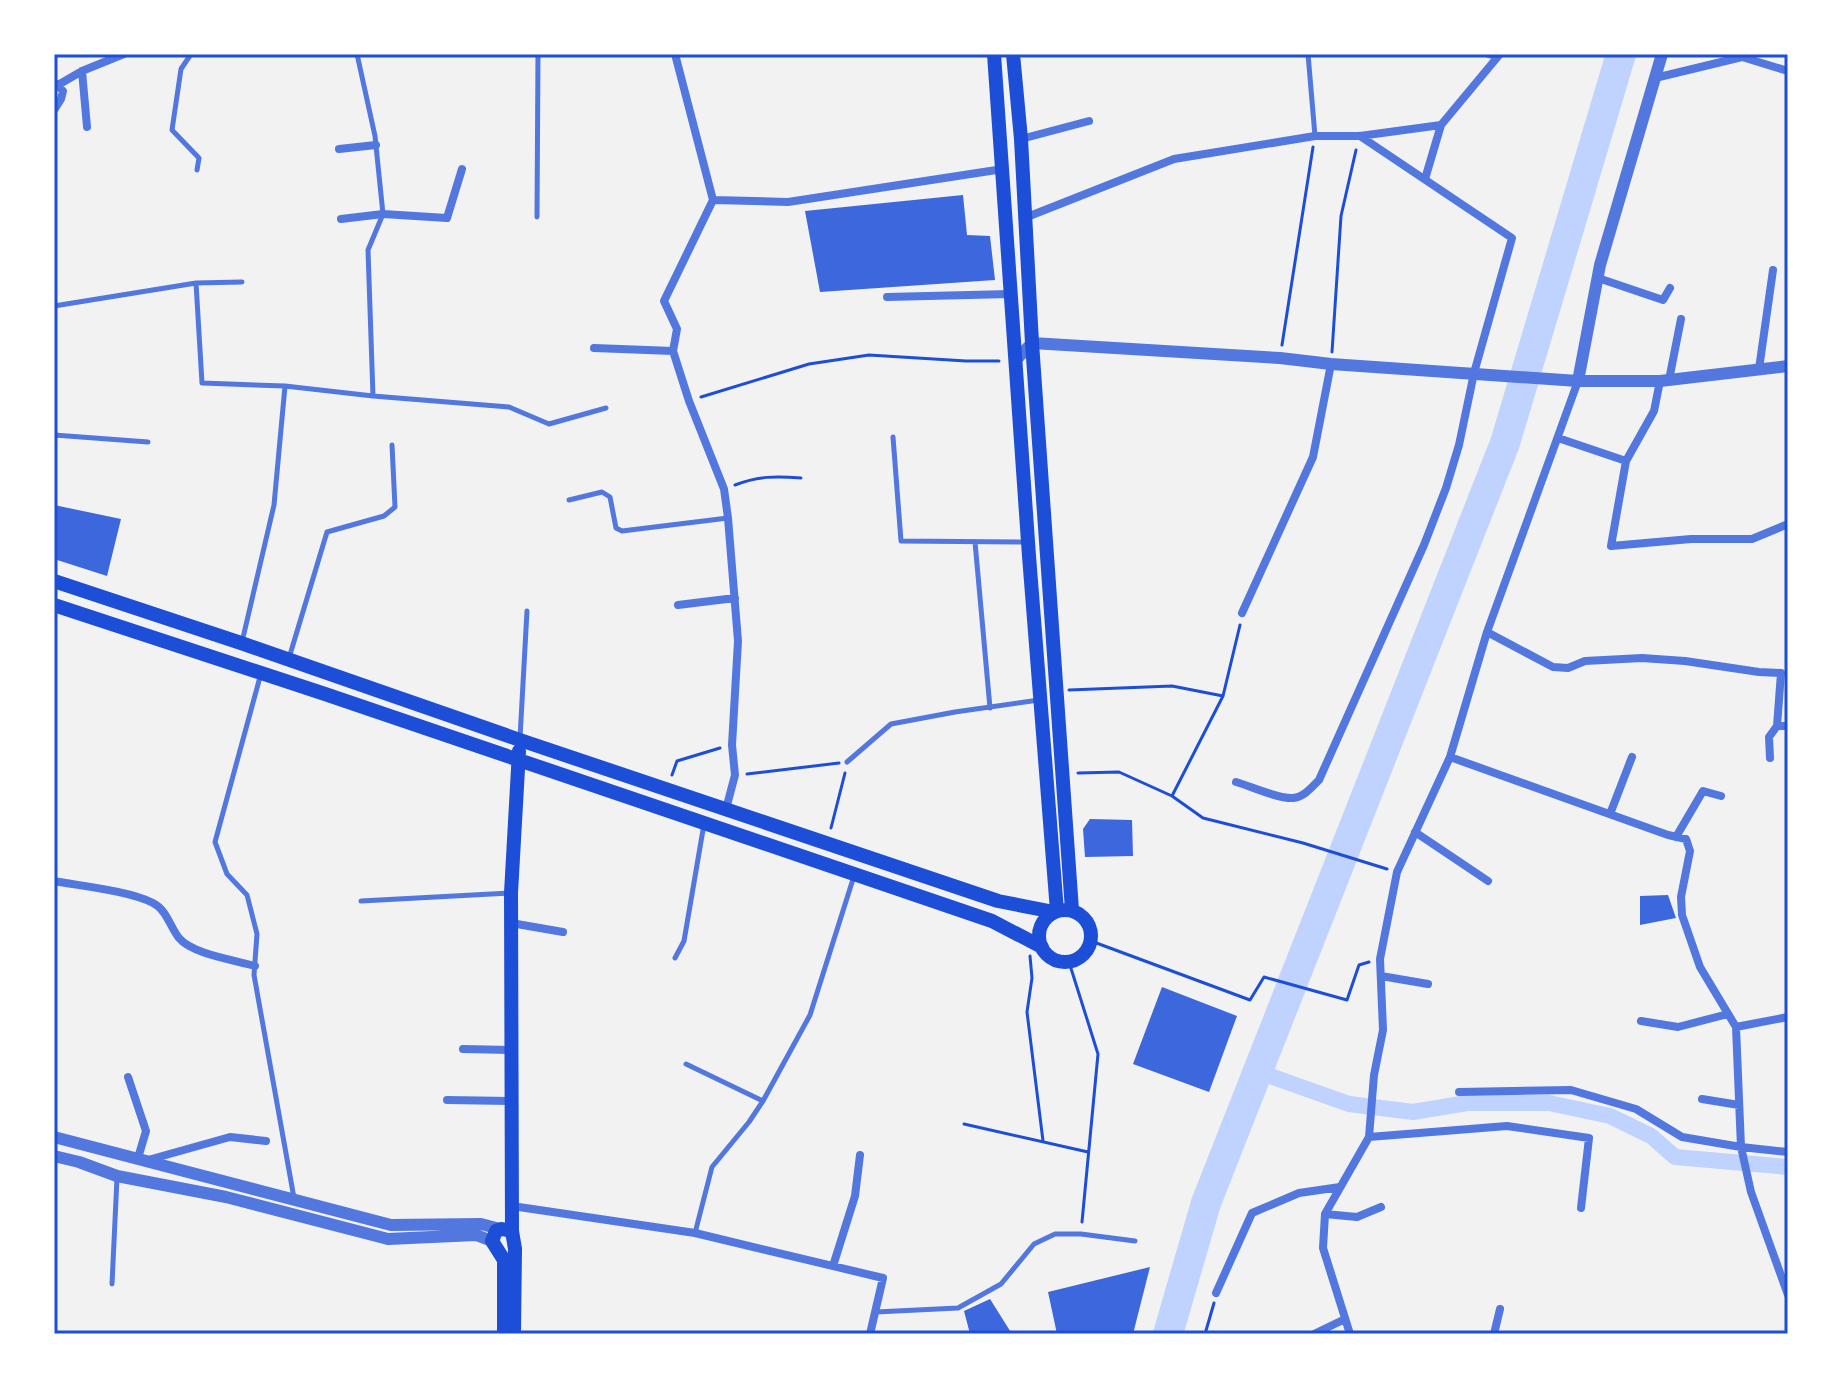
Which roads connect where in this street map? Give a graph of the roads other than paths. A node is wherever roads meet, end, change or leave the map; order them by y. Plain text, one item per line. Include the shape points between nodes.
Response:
1 (124, 54) edge
2 (191, 54) edge
3 (357, 54) edge
4 (538, 54) edge
5 (675, 54) edge
6 (994, 54) edge
7 (1013, 54) edge
8 (1308, 54) edge
9 (1484, 54) edge
10 (1662, 54) edge
11 (1500, 56) edge
12 (1742, 56) edge
13 (82, 71) junction
14 (1788, 71) edge
15 (1655, 78) junction
16 (56, 84) edge
17 (54, 110) edge
18 (1089, 121) dead end
19 (1441, 125) junction
20 (87, 127) dead end
21 (1315, 136) junction
22 (1360, 136) junction
23 (1021, 139) junction
24 (376, 145) junction
25 (339, 149) dead end
26 (462, 169) dead end
27 (1003, 169) junction
28 (197, 170) dead end
29 (1425, 179) junction
30 (713, 200) junction
31 (383, 214) junction
32 (537, 217) dead end
33 (1027, 217) junction
34 (341, 219) dead end
35 (1773, 270) dead end
36 (1598, 278) junction
37 (242, 282) dead end
38 (196, 283) junction
39 (1670, 288) dead end
40 (1010, 294) junction
41 (887, 297) dead end
42 (54, 306) edge
43 (1681, 319) dead end
44 (1032, 343) junction
45 (594, 348) dead end
46 (673, 351) junction
47 (1015, 361) junction
48 (1331, 364) junction
49 (1788, 366) edge
50 (1759, 369) junction
51 (1474, 373) junction
52 (1664, 380) junction
53 (1578, 381) junction
54 (285, 386) junction
55 (373, 396) junction
56 (606, 408) dead end
57 (54, 435) edge
58 (893, 437) dead end
59 (1558, 438) junction
60 (148, 442) dead end
61 (392, 445) dead end
62 (1626, 461) junction
63 (569, 500) dead end
64 (728, 518) junction
65 (1788, 524) edge
66 (975, 542) junction
67 (1028, 542) junction
68 (54, 581) edge
69 (735, 598) junction
70 (54, 605) edge
71 (678, 605) dead end
72 (527, 611) dead end
73 (1242, 613) road end
74 (1487, 632) junction
75 (241, 643) junction
76 (288, 660) junction
77 (261, 673) junction
78 (1040, 700) junction
79 (990, 708) junction
80 (1777, 726) junction
81 (1788, 726) edge
82 (520, 740) junction
83 (1450, 757) junction
84 (1632, 757) dead end
85 (1770, 758) dead end
86 (517, 760) junction
87 (847, 762) road end
88 (1236, 782) dead end
89 (1721, 796) dead end
90 (726, 809) junction
91 (1610, 814) junction
92 (704, 823) junction
93 (1415, 832) junction
94 (1676, 837) junction
95 (855, 875) junction
96 (54, 881) edge
97 (1488, 881) dead end
98 (511, 893) junction
99 (361, 901) dead end
100 (1061, 911) junction
101 (511, 923) junction
102 (563, 932) dead end
103 (1035, 944) junction
104 (675, 958) dead end
105 (255, 966) junction
106 (1381, 976) junction
107 (1428, 984) dead end
108 (1728, 1014) junction
109 (1788, 1017) edge
110 (1641, 1021) dead end
111 (1736, 1027) junction
112 (463, 1049) dead end
113 (511, 1050) junction
114 (686, 1064) dead end
115 (128, 1077) dead end
116 (1459, 1092) dead end
117 (1702, 1099) dead end
118 (447, 1100) dead end
119 (512, 1101) junction
120 (763, 1101) junction
121 (1739, 1105) junction
122 (54, 1137) edge
123 (1369, 1137) junction
124 (266, 1141) dead end
125 (1741, 1147) junction
126 (1788, 1152) edge
127 (860, 1155) dead end
128 (54, 1156) edge
129 (143, 1159) junction
130 (117, 1176) junction
131 (1340, 1187) junction
132 (294, 1199) junction
133 (512, 1206) junction
134 (1381, 1207) dead end
135 (1581, 1208) dead end
136 (1325, 1214) junction
137 (695, 1233) junction
138 (501, 1234) junction
139 (1135, 1241) dead end
140 (833, 1266) junction
141 (112, 1284) dead end
142 (1216, 1293) road end
143 (1788, 1295) edge
144 (1500, 1309) dead end
145 (875, 1312) junction
146 (1345, 1319) junction
147 (504, 1334) edge
148 (514, 1334) edge
149 (870, 1334) edge
150 (1314, 1334) edge
151 (1350, 1334) edge
152 (1494, 1334) edge

1 - 13 street
2 - 28 lane via 181,69 172,130 199,158
3 - 24 lane
4 - 32 lane
5 - 30 street
6 - 27 main road
7 - 23 main road
8 - 21 lane
9 - 11 lane
10 - 15 street
11 - 19 street
12 - 14 street
12 - 15 street
13 - 16 street
13 - 20 street
15 - 36 street
16 - 17 street via 63,91
18 - 23 street
19 - 22 street
19 - 29 street
21 - 22 street
21 - 33 street via 1174,159
22 - 29 street
23 - 33 main road
24 - 25 street
24 - 31 lane
26 - 31 street via 447,218
27 - 30 street via 788,202
27 - 40 main road
29 - 51 street via 1512,238
30 - 46 street via 664,301 677,329
31 - 34 street
31 - 55 lane via 368,250
33 - 44 main road
35 - 50 street
36 - 39 street via 1663,300
36 - 53 street
37 - 38 lane
38 - 42 lane
38 - 54 lane via 202,383
40 - 41 street
40 - 47 main road
43 - 52 street
44 - 47 street
44 - 48 street
44 - 100 main road via 1062,774
45 - 46 street
46 - 64 street via 724,489
47 - 67 main road
48 - 51 street
48 - 73 street via 1313,457
49 - 50 street
50 - 52 street
51 - 53 street
51 - 88 street via 1446,488 1319,780 1293,798
52 - 53 street
52 - 62 street via 1654,411
53 - 59 street
54 - 55 lane
54 - 75 lane via 274,505
55 - 56 lane via 509,407 549,424
57 - 60 lane
58 - 66 lane via 901,541
59 - 62 street
59 - 74 street
61 - 76 lane via 395,507 384,516 327,532
62 - 65 street via 1611,546 1752,539
63 - 64 lane via 606,494 616,528 622,531
64 - 69 street
66 - 67 lane
66 - 79 lane
67 - 78 main road
68 - 75 main road
69 - 71 street
69 - 90 street via 735,775
70 - 77 main road
72 - 82 lane
74 - 80 street via 1553,667 1642,658 1781,673
74 - 83 street
75 - 76 main road
76 - 82 main road
77 - 86 main road
77 - 105 lane via 215,842 227,874 247,895 257,934
78 - 79 lane
78 - 100 main road
79 - 87 lane via 891,724
80 - 81 street
80 - 85 street via 1769,737
82 - 86 main road
82 - 90 main road
83 - 91 street
83 - 93 street
84 - 91 street
86 - 92 main road
86 - 98 main road
89 - 94 street via 1703,791
90 - 100 main road via 998,901
91 - 94 street
92 - 95 main road
92 - 104 lane via 684,941
93 - 97 street
93 - 106 street via 1397,872
94 - 108 street via 1686,839 1690,851 1682,915 1700,967
95 - 103 main road via 992,921
95 - 120 lane via 810,1015
96 - 105 street via 155,904 180,940 199,951
98 - 99 lane
98 - 101 main road
100 - 103 main road via 1046,918
100 - 103 main road via 1085,918 1090,925 1091,941 1083,955 1069,962 1053,959
101 - 102 street
101 - 113 main road
105 - 132 lane
106 - 107 street
106 - 123 street via 1383,1030
108 - 110 street via 1678,1027
108 - 111 street
109 - 111 street
111 - 121 street
112 - 113 street
113 - 119 main road
114 - 120 lane
115 - 129 street via 146,1131
116 - 125 street via 1571,1090 1636,1109 1682,1137
117 - 121 street
118 - 119 street
119 - 133 main road
120 - 137 lane via 712,1167
121 - 125 street
122 - 129 street
123 - 131 street
123 - 135 street via 1507,1126 1589,1138
124 - 129 street via 230,1137
125 - 126 street
125 - 143 street via 1751,1192
127 - 140 street via 855,1196
128 - 130 street
129 - 132 street
130 - 138 street via 226,1197 388,1239
130 - 141 lane
131 - 136 street
131 - 142 street via 1299,1193 1252,1213
132 - 138 street via 391,1225 481,1224
133 - 137 street
133 - 138 main road
134 - 136 street via 1357,1217
136 - 146 street via 1323,1248
137 - 140 street
138 - 147 main road
138 - 148 main road via 515,1249
139 - 145 lane via 1055,1234 1034,1244 1001,1284 958,1308
140 - 145 street via 883,1278
144 - 152 street
145 - 149 street
146 - 150 street
146 - 151 street

